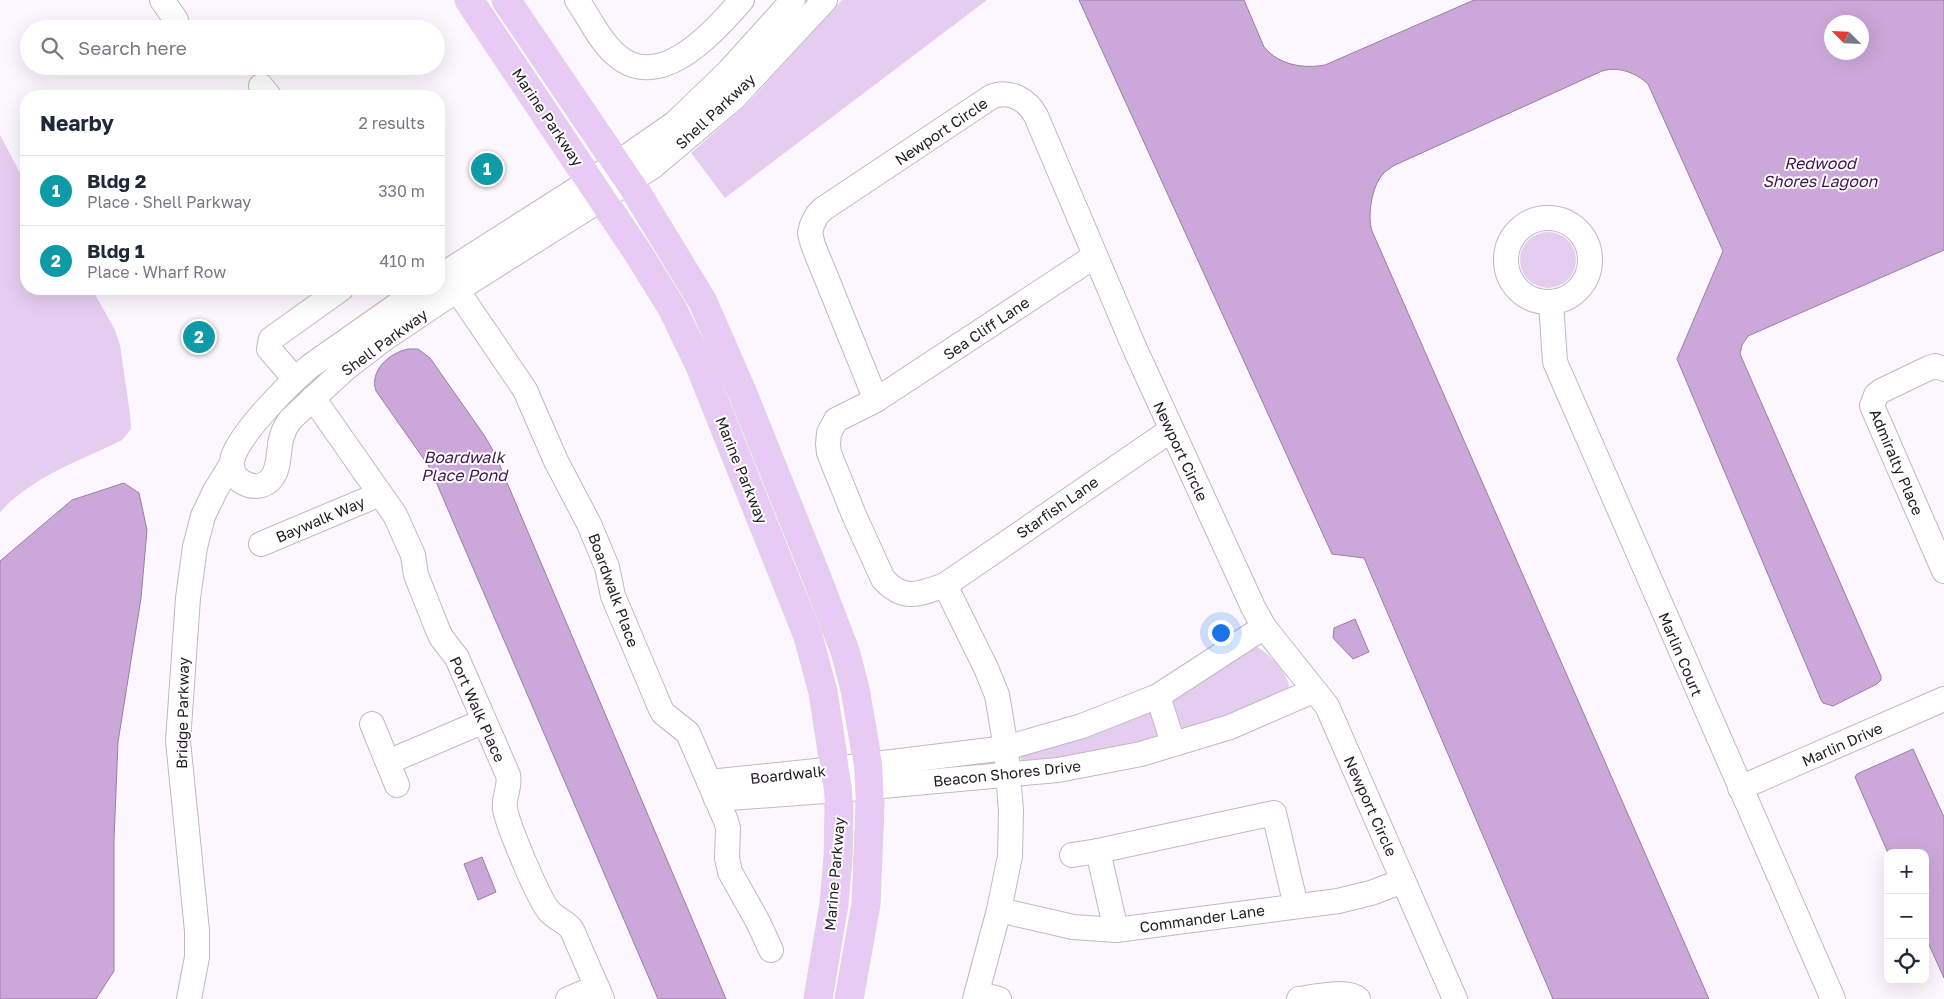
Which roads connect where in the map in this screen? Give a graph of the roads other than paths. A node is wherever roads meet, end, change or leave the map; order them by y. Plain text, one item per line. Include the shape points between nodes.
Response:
1 (162, 0) edge
2 (469, 0) edge
3 (506, 0) edge
4 (577, 0) edge
5 (742, 0) edge
6 (793, 0) edge
7 (825, 0) edge
8 (176, 20) dead end
9 (623, 173) junction
10 (596, 190) junction
11 (1095, 256) junction
12 (448, 283) edge
13 (333, 295) edge
14 (406, 295) edge
15 (434, 295) edge
16 (1551, 303) dead end
17 (1944, 369) edge
18 (295, 379) junction
19 (313, 398) junction
20 (876, 400) junction
21 (1171, 430) junction
22 (231, 465) junction
23 (380, 494) junction
24 (261, 544) dead end
25 (1944, 572) edge
26 (944, 585) junction
27 (1264, 627) junction
28 (1313, 691) junction
29 (1158, 696) junction
30 (1944, 699) edge
31 (484, 722) junction
32 (372, 724) dead end
33 (1173, 743) junction
34 (1006, 748) junction
35 (388, 762) junction
36 (1008, 775) junction
37 (869, 776) junction
38 (837, 779) junction
39 (397, 785) dead end
40 (1740, 788) junction
41 (713, 790) junction
42 (1098, 851) junction
43 (1072, 855) dead end
44 (1403, 882) junction
45 (1296, 906) junction
46 (999, 910) junction
47 (1116, 930) junction
48 (770, 950) dead end
49 (599, 993) edge
50 (984, 997) edge
51 (188, 999) edge
52 (568, 999) edge
53 (818, 999) edge
54 (848, 999) edge
55 (1299, 999) edge
56 (1358, 999) edge
57 (1455, 999) edge
58 (1833, 999) edge

1 - 8 street
2 - 10 main road, Marine Parkway
3 - 9 main road, Marine Parkway
4 - 5 street via 617,56 651,68 689,51 715,30
6 - 9 street, Shell Parkway via 729,71
7 - 9 street, Shell Parkway via 734,98 652,167
9 - 10 street, Shell Parkway
9 - 37 main road, Marine Parkway via 703,302 743,394 844,651 855,689
10 - 12 street, Shell Parkway
10 - 38 main road, Marine Parkway via 672,308 704,375 808,636 821,684
11 - 20 street, Sea Cliff Lane
11 - 20 street, Newport Circle via 1033,110 1018,97 1004,94 991,97 823,209 814,220 810,234 814,249
11 - 21 street, Newport Circle
12 - 41 street, Boardwalk Place via 525,390 556,461 590,524 607,566 613,596 660,707 688,733
13 - 18 street via 271,339 269,349
14 - 18 street, Shell Parkway
15 - 19 street, Shell Parkway
16 - 40 street, Marlin Court via 1555,362
17 - 25 street, Admiralty Place via 1929,368 1880,391 1872,406
18 - 22 street, Shell Parkway via 241,441
19 - 22 street, Shell Parkway via 285,428 279,443 277,468 269,482 262,486 247,485 236,476
19 - 23 street, Port Walk Place
20 - 26 street via 836,420 829,433 829,453 883,579 890,587 918,595
21 - 26 street, Starfish Lane
21 - 27 street, Newport Circle
22 - 51 street, Bridge Parkway via 215,491 198,532 187,607 178,741 198,932 197,957
23 - 24 street, Baywalk Way
23 - 31 street, Port Walk Place via 410,546 416,575 437,628 457,658
26 - 34 street via 997,695
27 - 28 street, Newport Circle
27 - 29 street, Beacon Shores Drive
28 - 33 street, Beacon Shores Drive via 1230,727
28 - 44 street, Newport Circle via 1326,706
29 - 33 street
29 - 34 street, Beacon Shores Drive via 1082,726
30 - 40 street, Marlin Drive
31 - 35 street
31 - 49 street, Port Walk Place via 508,775 505,808 525,861 548,910 572,930
32 - 35 street
33 - 36 street, Beacon Shores Drive via 1141,754
34 - 36 street
34 - 37 street, Beacon Shores Drive
35 - 39 street
36 - 37 street, Beacon Shores Drive
36 - 46 street via 1010,856
37 - 38 street, Boardwalk
37 - 54 main road, Marine Parkway via 866,904
38 - 41 street, Boardwalk
38 - 53 main road, Marine Parkway via 838,858
40 - 58 street, Marlin Court
41 - 48 street, Boardwalk Place via 728,828 730,872
42 - 43 street
42 - 45 street via 1274,813
42 - 47 street
44 - 45 street, Commander Lane via 1338,902
44 - 57 street, Newport Circle
45 - 47 street, Commander Lane
46 - 47 street, Commander Lane via 1073,927
46 - 50 street
49 - 52 street
55 - 56 street via 1343,994

